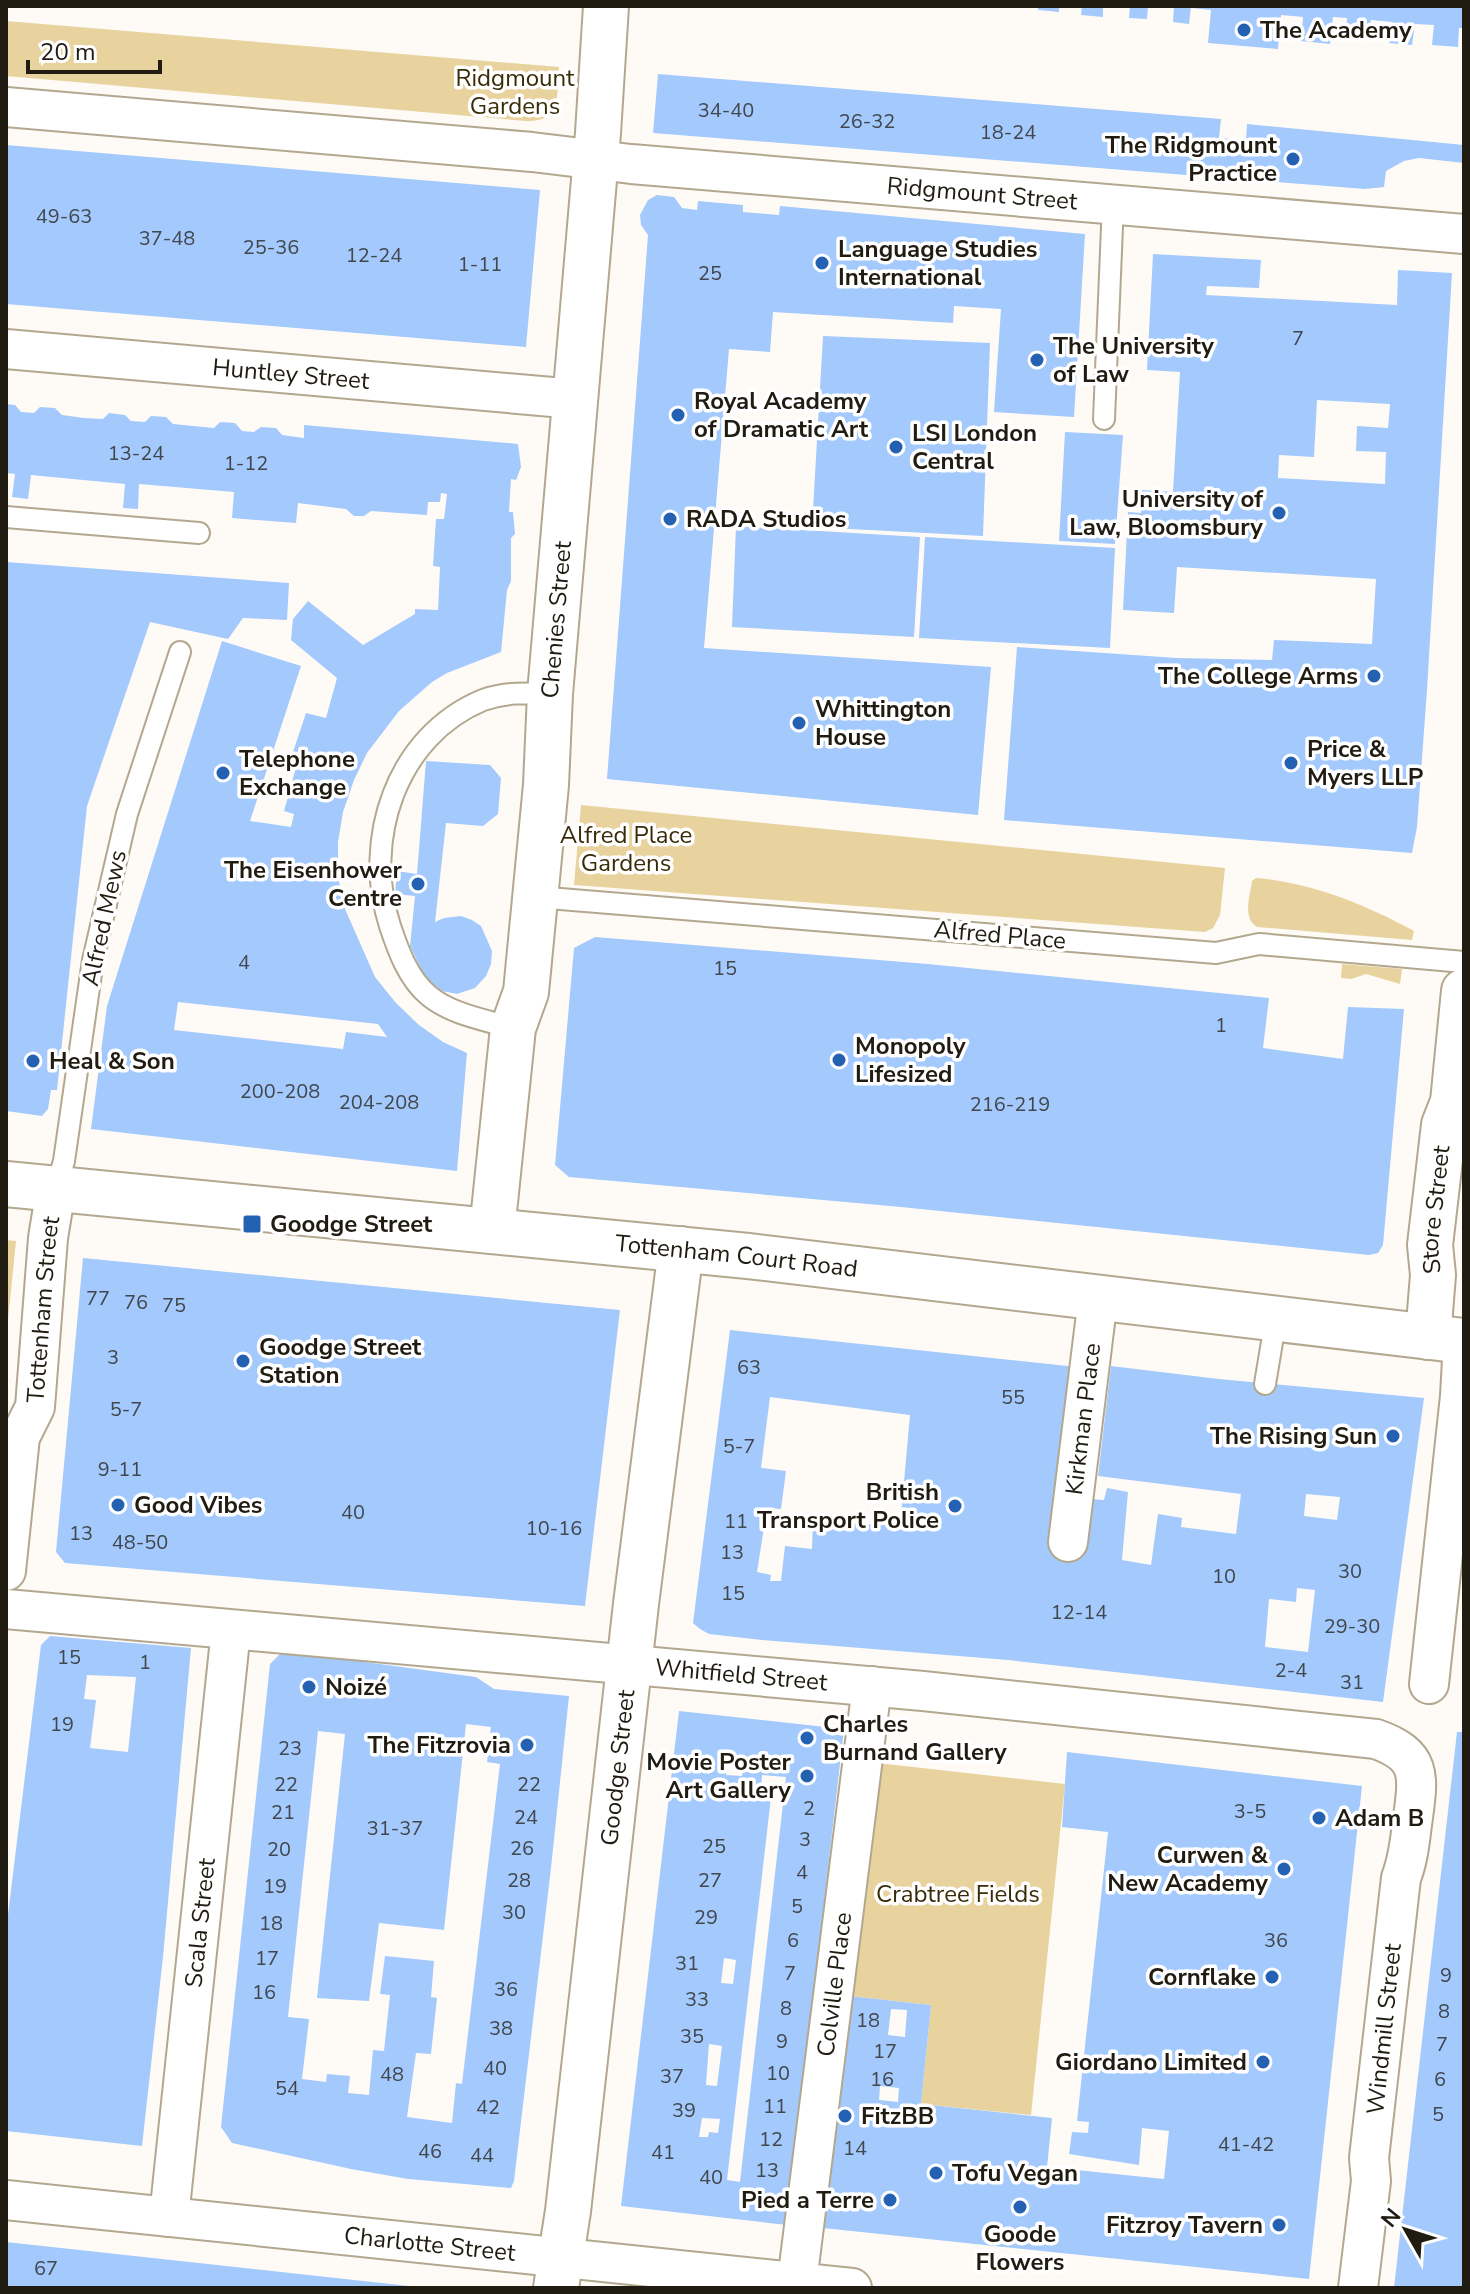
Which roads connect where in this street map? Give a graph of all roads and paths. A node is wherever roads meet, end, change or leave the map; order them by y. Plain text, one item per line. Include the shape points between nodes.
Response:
1 (606, 6) edge
2 (6, 107) edge
3 (595, 158) junction
4 (1113, 203) junction
5 (1464, 234) edge
6 (6, 349) edge
7 (575, 399) junction
8 (1104, 419) dead end
9 (6, 517) edge
10 (199, 533) dead end
11 (180, 652) dead end
12 (550, 694) junction
13 (536, 897) junction
14 (1464, 962) edge
15 (1464, 991) edge
16 (513, 1028) junction
17 (1459, 1101) edge
18 (6, 1184) edge
19 (56, 1189) junction
20 (492, 1231) junction
21 (681, 1249) junction
22 (1098, 1298) junction
23 (1276, 1318) junction
24 (1452, 1339) edge
25 (1265, 1384) dead end
26 (1068, 1542) dead end
27 (6, 1571) edge
28 (6, 1609) edge
29 (231, 1630) junction
30 (631, 1664) junction
31 (1429, 1684) dead end
32 (872, 1686) junction
33 (1414, 1771) joint
34 (6, 2200) edge
35 (169, 2217) junction
36 (558, 2273) edge
37 (797, 2282) junction
38 (852, 2288) edge
39 (1358, 2288) edge

1 - 3 main road, Chenies Street
2 - 3 street
3 - 4 street, Ridgmount Street
3 - 7 main road, Chenies Street
4 - 5 street, Ridgmount Street
4 - 8 lane
6 - 7 street, Huntley Street
7 - 12 main road, Chenies Street
9 - 10 lane
11 - 19 lane, Alfred Mews via 127,814 93,960
12 - 13 main road, Chenies Street
12 - 16 lane via 516,693 484,700 449,719 410,761 387,806 381,831 380,882 386,913 408,970 429,996
13 - 14 lane, Alfred Place via 1216,953 1259,944
13 - 16 main road, Chenies Street via 526,992
15 - 17 main road, Store Street
16 - 20 main road, Chenies Street
17 - 24 main road, Store Street via 1444,1125 1430,1245
18 - 19 main road, Tottenham Court Road
19 - 20 main road, Tottenham Court Road
19 - 27 street, Tottenham Street via 35,1407 20,1437
20 - 21 main road, Tottenham Court Road
21 - 22 main road, Tottenham Court Road
21 - 30 main road, Goodge Street
22 - 23 main road, Tottenham Court Road
22 - 26 street, Kirkman Place
23 - 24 main road, Tottenham Court Road
23 - 25 lane
24 - 31 street via 1460,1396
28 - 29 street, Whitfield Street
29 - 30 street, Whitfield Street
29 - 35 street, Scala Street
30 - 32 street, Whitfield Street
30 - 36 main road, Goodge Street
32 - 33 street, Whitfield Street via 1376,1739 1398,1747
32 - 37 street, Colville Place
33 - 39 street, Windmill Street via 1418,1780 1401,1878
34 - 35 street, Charlotte Street
35 - 36 street, Charlotte Street
36 - 37 street, Charlotte Street
37 - 38 street, Charlotte Street

